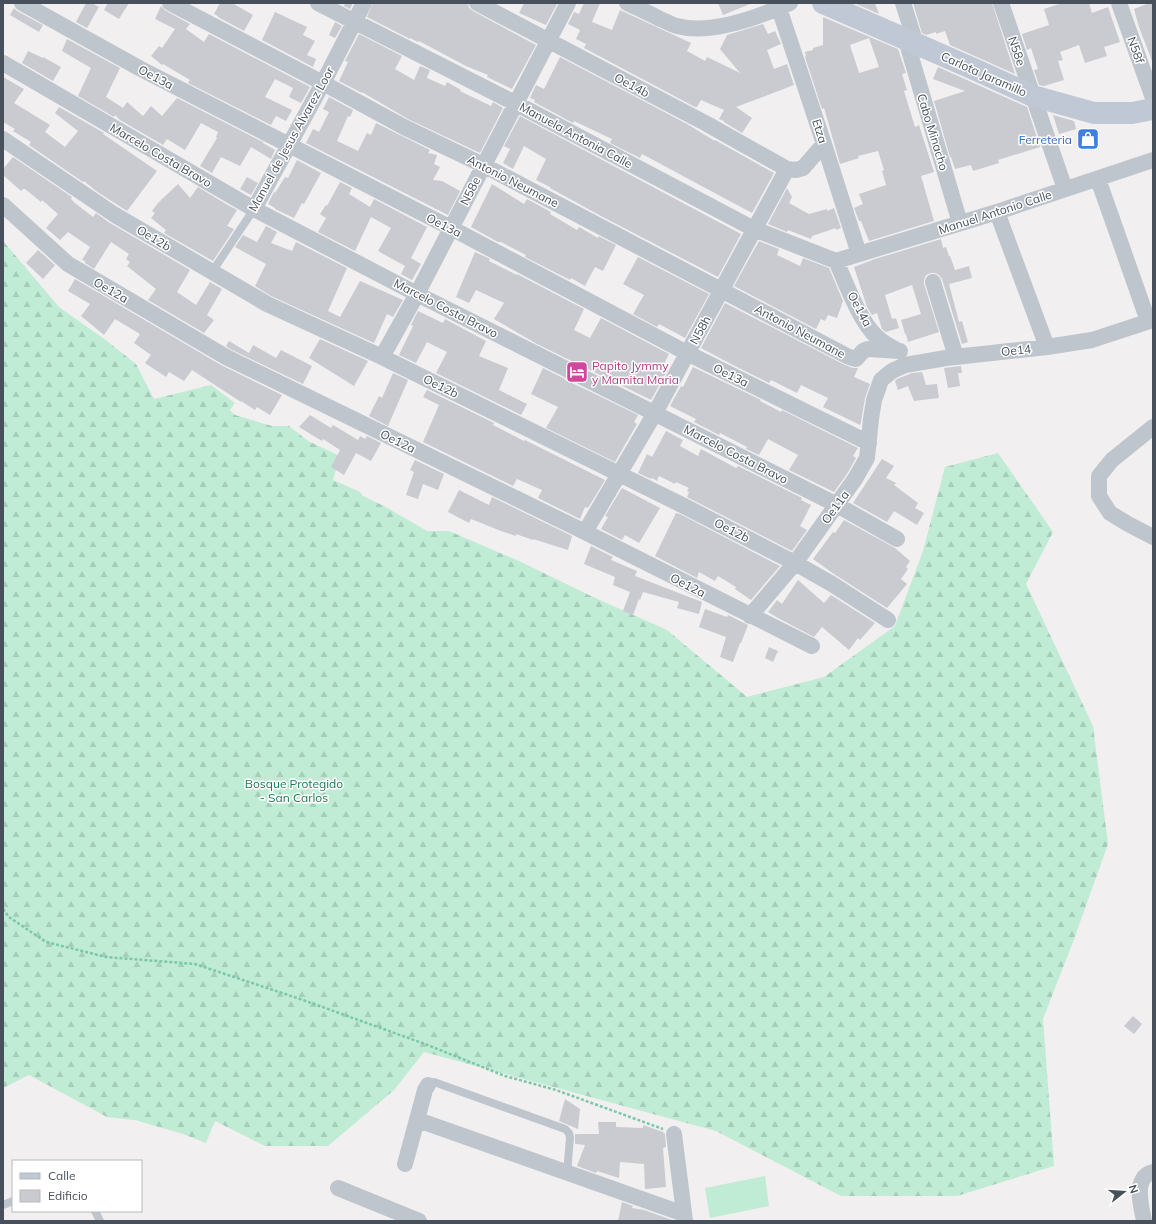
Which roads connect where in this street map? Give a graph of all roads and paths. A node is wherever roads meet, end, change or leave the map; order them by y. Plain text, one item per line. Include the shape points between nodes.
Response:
1 (22, 3) edge
2 (170, 3) edge
3 (318, 3) edge
4 (364, 3) edge
5 (477, 3) edge
6 (568, 3) edge
7 (627, 3) edge
8 (823, 3) edge
9 (904, 3) edge
10 (1001, 3) edge
11 (1119, 3) edge
12 (784, 5) edge
13 (354, 21) junction
14 (549, 41) junction
15 (911, 42) junction
16 (3, 63) edge
17 (323, 83) junction
18 (1033, 96) junction
19 (1153, 98) edge
20 (516, 103) junction
21 (1153, 109) edge
22 (3, 139) edge
23 (824, 144) junction
24 (289, 146) junction
25 (1153, 160) edge
26 (484, 165) junction
27 (787, 169) junction
28 (1098, 179) junction
29 (1065, 189) junction
30 (3, 205) edge
31 (254, 209) junction
32 (997, 212) junction
33 (960, 223) junction
34 (451, 228) junction
35 (754, 229) junction
36 (859, 254) junction
37 (836, 261) junction
38 (212, 272) junction
39 (933, 282) dead end
40 (721, 291) junction
41 (417, 294) junction
42 (1151, 320) edge
43 (1047, 347) junction
44 (900, 351) junction
45 (687, 353) junction
46 (382, 357) junction
47 (956, 357) junction
48 (940, 359) junction
49 (881, 380) joint
50 (655, 413) junction
51 (1153, 427) edge
52 (869, 443) junction
53 (619, 474) junction
54 (837, 505) junction
55 (585, 532) junction
56 (1153, 537) edge
57 (897, 539) dead end
58 (795, 563) junction
59 (750, 616) junction
60 (888, 620) dead end
61 (812, 646) dead end
62 (3, 909) edge
63 (428, 1085) joint
64 (418, 1120) junction
65 (674, 1134) joint
66 (404, 1164) dead end
67 (1153, 1172) edge
68 (566, 1173) junction
69 (338, 1188) dead end
70 (1147, 1204) edge
71 (96, 1212) edge
72 (685, 1218) edge
73 (100, 1221) edge
74 (419, 1221) edge
75 (1144, 1221) edge

1 - 24 street, Oe13a via 139,68
2 - 17 street, Antonio Neumane
3 - 13 street, Manuela Antonia Calle
4 - 13 street, Manuel de Jesus Alvarez Loor
5 - 14 street, Oe14b
6 - 14 street, N58e
7 - 12 street via 676,26 692,28 733,24
8 - 15 street, Carlota Jaramillo
9 - 15 street, Cabo Minacho
10 - 18 street, N58e
11 - 19 street, N58f
12 - 23 street, Etza
13 - 17 street, Manuel de Jesus Alvarez Loor
13 - 20 street, Manuela Antonia Calle
14 - 20 street, N58e
14 - 27 street, Oe14b
15 - 18 street, Carlota Jaramillo
15 - 33 street, Cabo Minacho
16 - 31 street, Marcelo Costa Bravo
17 - 24 street, Manuel de Jesus Alvarez Loor
17 - 26 street, Antonio Neumane via 404,127
18 - 21 street, Carlota Jaramillo via 1094,113 1132,113
18 - 29 street, N58e
20 - 26 street, N58e
20 - 35 street, Manuela Antonia Calle
22 - 38 street, Oe12b via 115,215
23 - 27 street via 803,168
23 - 36 street, Etza
24 - 31 street, Manuel de Jesus Alvarez Loor
24 - 34 street, Oe13a
25 - 28 street, Manuel Antonio Calle
26 - 34 street, N58e
26 - 40 street, Antonio Neumane
27 - 35 street, N58h
28 - 29 street, Manuel Antonio Calle
28 - 42 street
29 - 32 street, Manuel Antonio Calle
30 - 55 street, Oe12a via 68,264 226,357
31 - 38 lane, Manuel de Jesus Alvarez Loor
31 - 41 street, Marcelo Costa Bravo
32 - 33 street, Manuel Antonio Calle
32 - 43 street
33 - 36 street, Manuel Antonio Calle
34 - 41 street, N58e
34 - 45 street, Oe13a
35 - 37 street, Manuela Antonia Calle
35 - 40 street, N58h
36 - 37 street, Manuel Antonio Calle
37 - 44 street, Oe14a via 864,322 876,337
38 - 46 street, Oe12b via 267,304
39 - 47 street
40 - 44 street, Antonio Neumane via 849,357 856,359 868,349
40 - 45 street, N58h
41 - 46 street, N58e
41 - 50 street, Marcelo Costa Bravo
42 - 43 street, Oe14 via 1092,340
43 - 47 street, Oe14
44 - 48 street, Oe14a
45 - 50 street, N58h
45 - 52 street, Oe13a
46 - 53 street, Oe12b
47 - 48 street, Oe14
48 - 49 street, Oe14 via 905,365
49 - 52 street, Oe11a via 874,400
50 - 53 street, N58h
50 - 54 street, Marcelo Costa Bravo
51 - 56 street via 1112,460 1099,476 1099,496 1110,513
52 - 54 street, Oe11a via 867,458
53 - 55 street, N58h
53 - 58 street, Oe12b
54 - 57 street, Marcelo Costa Bravo
54 - 58 street, Oe11a
55 - 59 street, Oe12a
58 - 59 street, Oe11a
58 - 60 street, Oe12b
59 - 61 street, Oe12a
62 - 65 path via 9,917 46,942 106,957 195,964 425,1044 505,1076 563,1092
63 - 64 street
63 - 68 lane via 434,1082 565,1129 569,1132 570,1138
64 - 66 street
64 - 68 street
65 - 72 street
67 - 70 street via 1142,1180 1140,1191
68 - 72 street
69 - 74 street
70 - 75 street
71 - 73 lane

